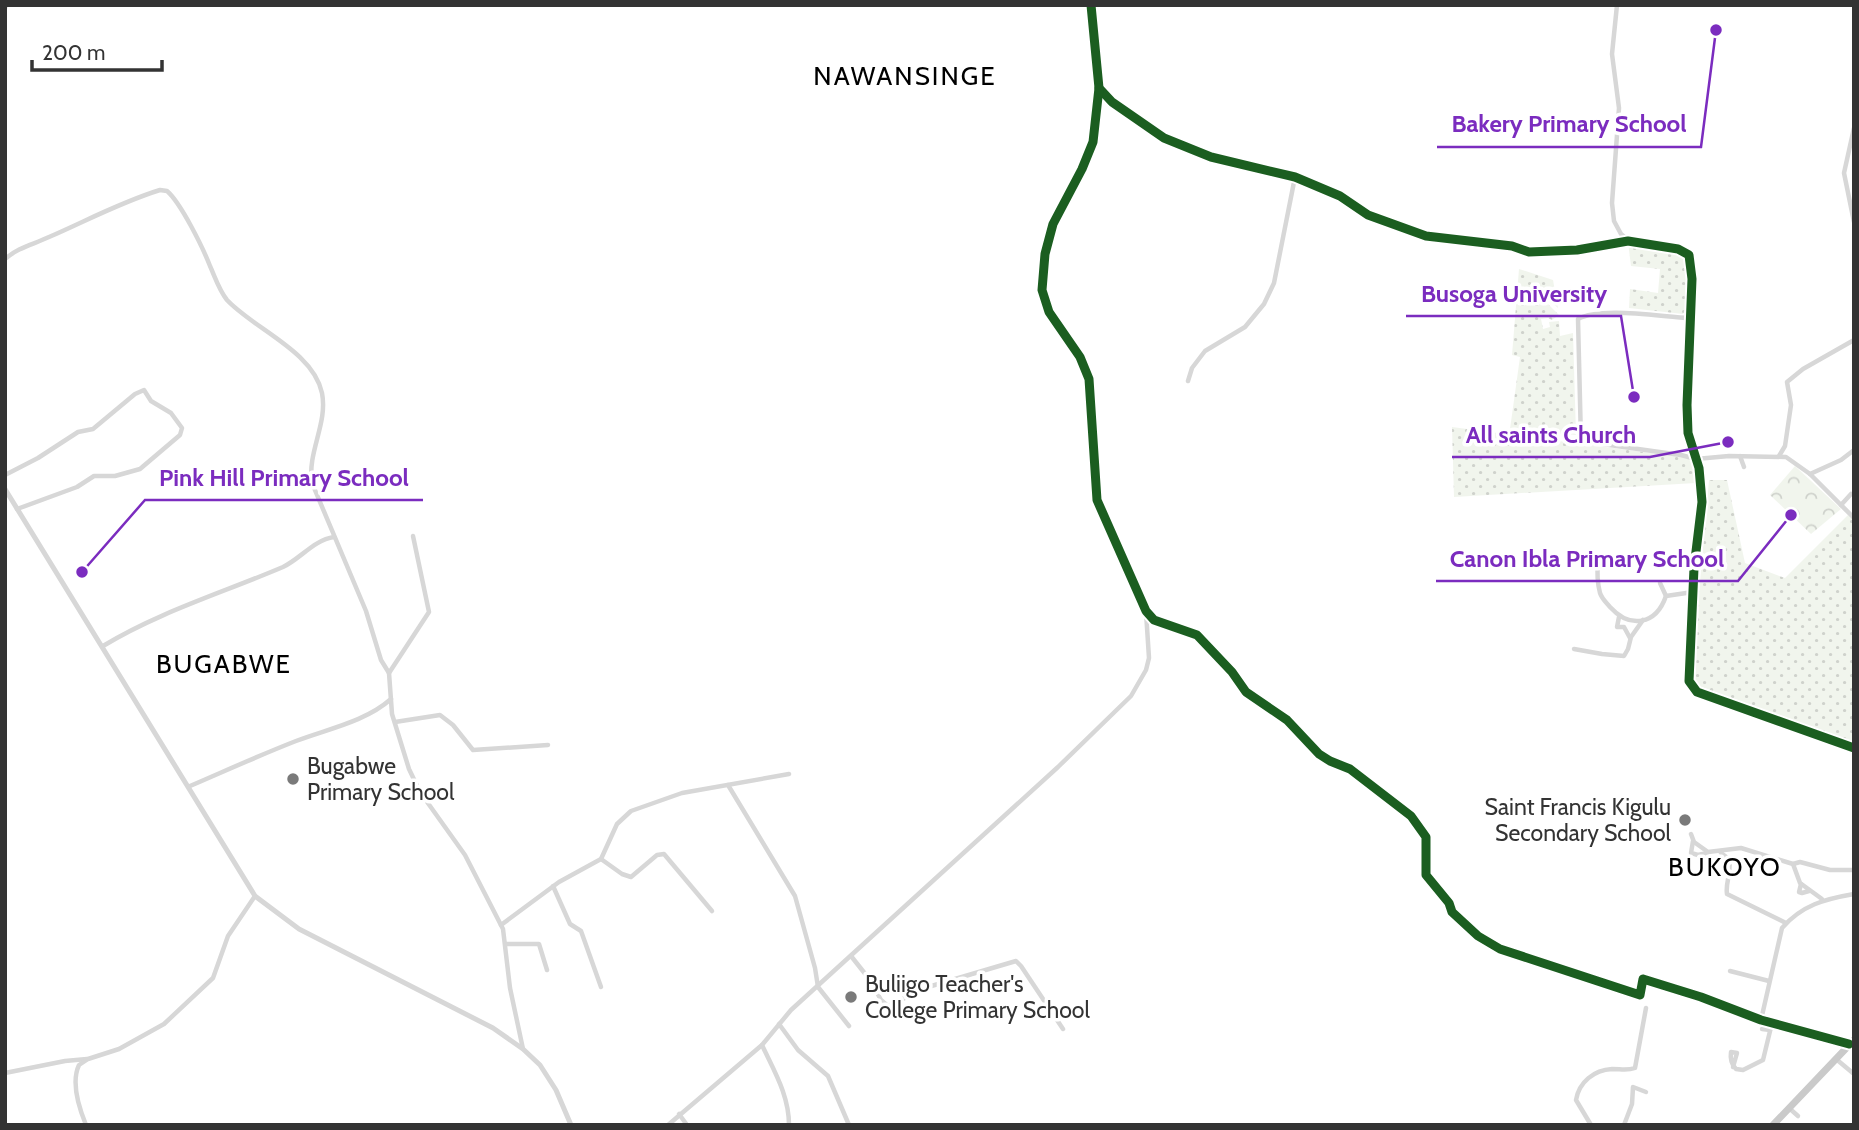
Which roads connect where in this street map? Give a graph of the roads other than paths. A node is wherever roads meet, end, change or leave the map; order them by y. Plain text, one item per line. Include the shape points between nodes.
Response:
1 (1091, 5) edge
2 (1617, 5) edge
3 (1100, 88) junction
4 (1854, 128) edge
5 (1295, 177) junction
6 (1854, 222) edge
7 (1628, 241) junction
8 (5, 260) edge
9 (1690, 318) junction
10 (1854, 340) edge
11 (1188, 381) dead end
12 (1854, 450) edge
13 (1740, 456) junction
14 (1779, 456) junction
15 (1696, 459) junction
16 (1744, 467) dead end
17 (1810, 474) junction
18 (5, 475) edge
19 (5, 489) edge
20 (1851, 494) dead end
21 (1841, 505) junction
22 (17, 509) junction
23 (1854, 518) edge
24 (413, 536) dead end
25 (334, 537) junction
26 (1598, 560) dead end
27 (1660, 583) dead end
28 (1693, 592) junction
29 (1666, 596) junction
30 (1146, 611) junction
31 (1619, 616) junction
32 (1644, 620) junction
33 (1630, 639) junction
34 (103, 646) junction
35 (1574, 649) dead end
36 (389, 673) junction
37 (391, 698) junction
38 (395, 722) junction
39 (548, 745) dead end
40 (1854, 748) edge
41 (789, 774) dead end
42 (728, 785) junction
43 (190, 786) junction
44 (1708, 852) junction
45 (1720, 852) junction
46 (601, 859) junction
47 (1793, 864) junction
48 (1854, 870) edge
49 (553, 886) junction
50 (1854, 894) edge
51 (255, 896) junction
52 (1822, 900) junction
53 (712, 911) dead end
54 (1786, 923) junction
55 (501, 925) junction
56 (506, 944) junction
57 (851, 956) junction
58 (547, 970) dead end
59 (1730, 971) dead end
60 (1769, 981) junction
61 (601, 987) dead end
62 (818, 987) junction
63 (1646, 1008) dead end
64 (1761, 1020) junction
65 (1772, 1023) junction
66 (779, 1024) junction
67 (849, 1026) dead end
68 (1063, 1029) dead end
69 (1762, 1029) dead end
70 (1770, 1030) junction
71 (1852, 1042) edge
72 (762, 1045) junction
73 (523, 1049) junction
74 (88, 1059) junction
75 (1835, 1059) junction
76 (1733, 1067) dead end
77 (5, 1073) edge
78 (1854, 1074) edge
79 (1647, 1092) dead end
80 (1789, 1107) junction
81 (679, 1114) junction
82 (1798, 1116) dead end
83 (86, 1125) edge
84 (571, 1125) edge
85 (668, 1125) edge
86 (687, 1125) edge
87 (789, 1125) edge
88 (849, 1125) edge
89 (1591, 1125) edge
90 (1624, 1125) edge
91 (1773, 1125) edge

1 - 3 street
2 - 7 street via 1612,54 1619,108 1612,203 1614,221
3 - 5 street via 1112,102 1164,138 1211,157
3 - 30 street via 1093,142 1053,224 1042,290 1049,312 1080,357 1089,379 1097,500
4 - 6 street via 1844,173
5 - 7 street via 1340,196 1368,215 1426,236 1529,252
5 - 11 street via 1274,282 1264,304 1245,327 1205,351
7 - 9 street via 1689,255
8 - 25 street via 23,246 105,209 160,190 172,195 226,299 293,352 318,381 323,414 310,469
9 - 15 street via 1688,433
9 - 15 street via 1618,313 1581,317 1577,323 1579,410 1581,440
10 - 14 street via 1787,382 1791,405 1786,446
12 - 17 street
13 - 14 street
13 - 15 street
13 - 16 street
14 - 17 street
15 - 28 street via 1702,502
17 - 21 street
18 - 22 street via 78,432 93,429 144,390 182,428 180,435 140,469 94,476
19 - 22 street
20 - 21 street
21 - 23 street
22 - 34 street
24 - 36 street via 429,612
25 - 34 street via 287,565 184,605
25 - 36 street
26 - 31 street via 1601,596
27 - 29 street
28 - 29 street
28 - 40 street via 1692,688
29 - 32 street via 1663,605
30 - 57 street via 1149,658 1131,696
30 - 64 street via 1154,620 1197,635 1246,692 1287,720 1319,754 1350,769 1411,816 1426,837 1426,875 1452,912 1478,936 1500,949 1640,995 1643,979
31 - 32 street via 1630,622
31 - 33 street via 1617,627 1624,627
32 - 33 street
33 - 35 street via 1624,656
34 - 43 street
36 - 37 street
37 - 38 street
37 - 43 street via 357,719
38 - 39 street via 440,715 473,750
38 - 55 street via 414,782 466,855
41 - 42 street
42 - 46 street via 682,793 631,811 617,824
42 - 62 street via 795,896
43 - 51 street
44 - 44 street via 1701,849 1692,837 1691,853
44 - 45 street
45 - 47 street via 1741,848
45 - 54 street via 1731,867 1727,894
46 - 49 street
46 - 53 street via 631,877 664,854
47 - 48 street
47 - 52 street via 1801,884
49 - 55 street
49 - 61 street via 570,924 581,931
50 - 52 street
51 - 73 street via 299,929 493,1028
51 - 74 street via 228,936 213,978 164,1024 119,1049
52 - 54 street
54 - 60 street
55 - 56 street
56 - 58 street via 538,944
56 - 73 street
57 - 62 street
57 - 68 street via 888,1006 928,987 1016,961
59 - 60 street
60 - 64 street
62 - 66 street
62 - 67 street
63 - 89 street via 1635,1068 1593,1074 1577,1092 1576,1100
64 - 65 street
65 - 70 street
65 - 71 street
66 - 72 street
66 - 88 street via 798,1050 828,1076
69 - 70 street
70 - 76 street via 1763,1060 1743,1070
71 - 75 main road
72 - 81 street
72 - 87 street via 782,1085
73 - 84 street via 556,1090
74 - 77 street
74 - 83 street via 79,1065 76,1079
75 - 78 street
75 - 80 main road
79 - 90 street via 1633,1087
80 - 82 street
80 - 91 main road
81 - 85 street
81 - 86 street

